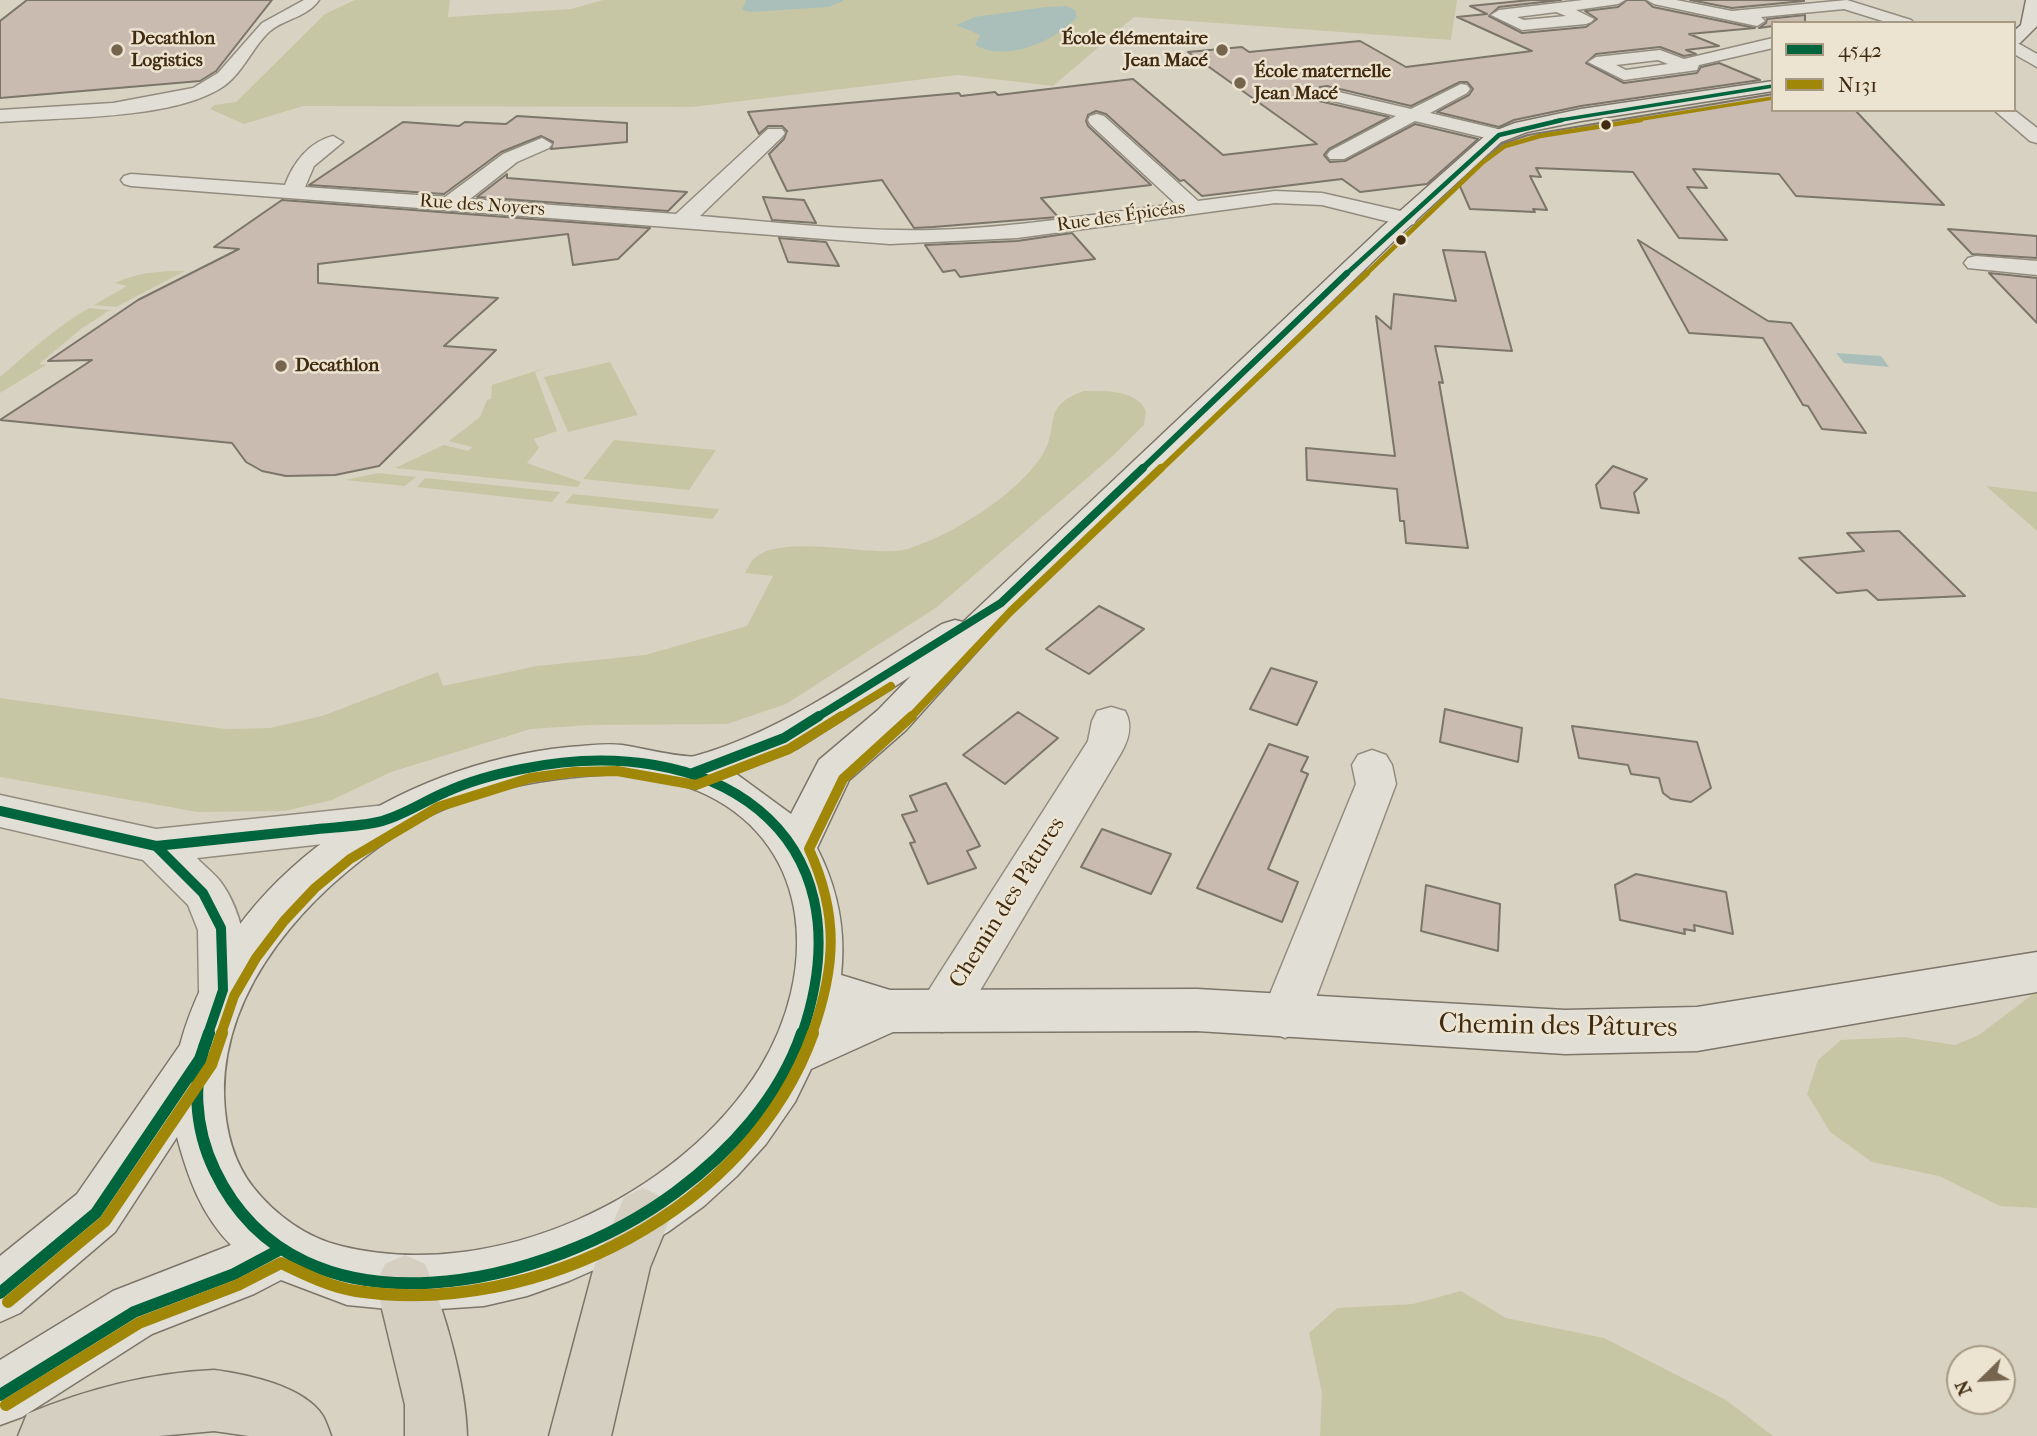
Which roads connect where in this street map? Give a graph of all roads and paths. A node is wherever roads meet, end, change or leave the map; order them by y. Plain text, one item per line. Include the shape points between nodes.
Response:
1 (312, 0) edge
2 (1618, 0) edge
3 (1654, 0) edge
4 (2035, 1) edge
5 (1561, 9) dead end
6 (1731, 16) junction
7 (1900, 21) edge
8 (1771, 24) edge
9 (2016, 38) edge
10 (1771, 43) edge
11 (2016, 47) edge
12 (2037, 62) edge
13 (1684, 64) dead end
14 (1771, 86) edge
15 (1461, 89) dead end
16 (1326, 94) dead end
17 (2006, 112) edge
18 (1413, 114) junction
19 (0, 116) edge
20 (1097, 120) dead end
21 (775, 133) dead end
22 (1499, 135) junction
23 (2037, 137) edge
24 (333, 142) dead end
25 (542, 144) dead end
26 (1336, 155) dead end
27 (131, 180) dead end
28 (293, 191) junction
29 (451, 203) junction
30 (1192, 207) junction
31 (1405, 219) junction
32 (682, 221) junction
33 (833, 232) joint
34 (1976, 263) dead end
35 (2037, 268) edge
36 (1001, 603) junction
37 (1111, 721) dead end
38 (1373, 765) dead end
39 (693, 773) junction
40 (0, 811) edge
41 (386, 821) junction
42 (156, 846) junction
43 (796, 849) junction
44 (2037, 972) edge
45 (817, 989) junction
46 (223, 990) junction
47 (890, 1011) junction
48 (942, 1011) junction
49 (1285, 1016) junction
50 (796, 1052) junction
51 (200, 1059) junction
52 (643, 1216) junction
53 (281, 1249) junction
54 (405, 1284) junction
55 (0, 1293) edge
56 (0, 1395) edge
57 (49, 1436) edge
58 (300, 1436) edge
59 (436, 1436) edge
60 (580, 1436) edge

1 - 19 street via 306,9 267,26 209,88 165,101
2 - 5 street
3 - 6 street
4 - 9 street via 2029,26
6 - 7 street via 1845,4
6 - 8 street
10 - 13 street
11 - 12 street
14 - 22 street via 1569,118
15 - 18 street
16 - 18 street
17 - 23 street
18 - 22 street
18 - 26 street
20 - 30 street
21 - 32 street
22 - 31 street
24 - 28 street via 305,161
25 - 29 street via 510,158
27 - 28 street, Rue des Noyers
28 - 29 street, Rue des Noyers
29 - 32 street, Rue des Noyers
30 - 31 street, Rue des Épicéas via 1300,197
30 - 33 street, Rue des Épicéas via 971,236
31 - 36 street
32 - 33 street, Rue des Noyers
34 - 35 street
36 - 39 street via 784,738
36 - 43 street via 892,720 833,771
37 - 48 street, Chemin des Pâtures via 1107,743
38 - 49 street via 1376,784
39 - 41 street via 618,759 527,766 456,788
39 - 43 street via 732,790 763,813
40 - 42 street
41 - 42 street
41 - 46 street via 307,879 246,951
42 - 46 street via 205,894 222,930
43 - 45 street via 816,894 821,928
44 - 49 street, Chemin des Pâtures via 1697,1029 1565,1032
45 - 47 street, Chemin des Pâtures
45 - 50 street
46 - 51 street
47 - 48 street, Chemin des Pâtures
47 - 50 street, Chemin des Pâtures
48 - 49 street, Chemin des Pâtures via 1197,1010
50 - 52 street via 749,1125 727,1149
51 - 53 street via 197,1106 203,1150 222,1191 248,1225
51 - 55 street via 96,1213
52 - 54 street via 560,1257 513,1272 467,1281
52 - 60 highway via 622,1267
53 - 54 street via 318,1268
53 - 56 street via 234,1274 134,1312
54 - 59 highway via 436,1405
57 - 58 highway via 128,1409 185,1401 237,1401 289,1423

